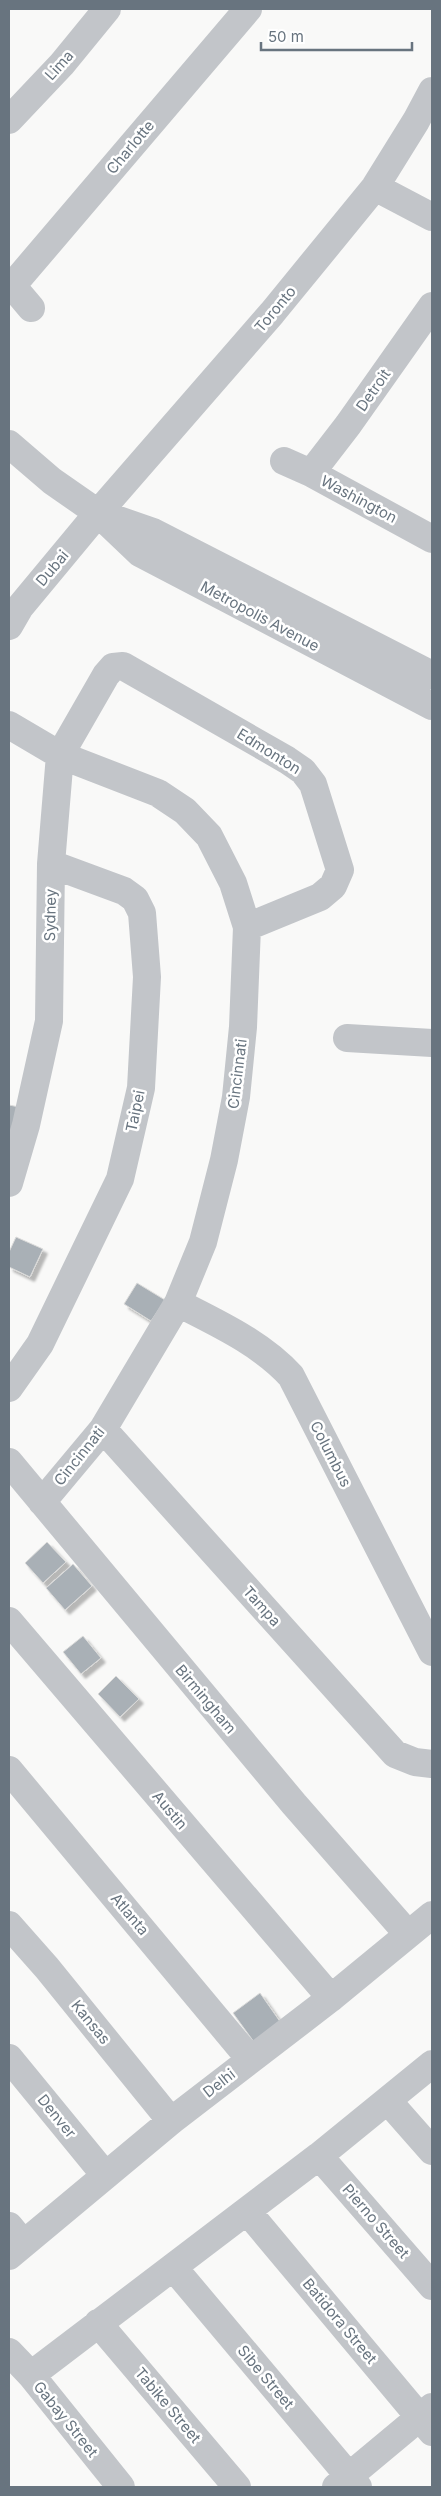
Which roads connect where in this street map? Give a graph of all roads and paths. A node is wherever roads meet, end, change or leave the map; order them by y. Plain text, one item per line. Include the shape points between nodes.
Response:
1 (107, 9) edge
2 (248, 9) edge
3 (432, 91) edge
4 (9, 120) edge
5 (375, 187) junction
6 (432, 216) edge
7 (11, 284) edge
8 (432, 306) edge
9 (31, 308) dead end
10 (9, 444) edge
11 (284, 462) dead end
12 (311, 473) junction
13 (98, 513) junction
14 (431, 533) edge
15 (9, 626) edge
16 (123, 666) joint
17 (432, 675) edge
18 (432, 706) edge
19 (9, 725) edge
20 (60, 755) junction
21 (51, 864) junction
22 (248, 927) junction
23 (347, 1038) dead end
24 (432, 1043) edge
25 (9, 1183) edge
26 (178, 1303) junction
27 (9, 1388) edge
28 (103, 1429) junction
29 (9, 1462) edge
30 (42, 1502) junction
31 (9, 1621) edge
32 (432, 1652) edge
33 (432, 1764) edge
34 (9, 1770) edge
35 (432, 1915) edge
36 (9, 1925) edge
37 (407, 1933) junction
38 (331, 1998) junction
39 (9, 2058) edge
40 (250, 2059) junction
41 (432, 2064) edge
42 (388, 2101) junction
43 (171, 2121) junction
44 (432, 2151) edge
45 (319, 2156) junction
46 (105, 2175) junction
47 (247, 2211) junction
48 (13, 2242) edge
49 (173, 2267) junction
50 (432, 2286) edge
51 (98, 2323) junction
52 (9, 2352) edge
53 (31, 2375) junction
54 (428, 2419) edge
55 (348, 2484) edge
56 (121, 2487) edge
57 (237, 2487) edge

1 - 4 street, Lima via 62,64
2 - 7 street, Charlotte
3 - 5 street, Toronto
5 - 6 street
5 - 13 street, Toronto via 272,314
7 - 9 street
8 - 12 street, Detroit
10 - 13 street, Metropolis Avenue via 52,482
11 - 12 street, Washington
12 - 14 street, Washington
13 - 15 street, Dubai via 20,607
13 - 17 street, Metropolis Avenue via 153,532
13 - 18 street, Metropolis Avenue via 140,553
16 - 20 street, Sydney via 113,667 106,675
16 - 22 street, Edmonton via 287,760 314,784 340,870 333,886 320,897
19 - 20 street, Cincinnati
20 - 21 street, Sydney
20 - 22 street, Cincinnati via 158,794 185,812 209,836 233,883
21 - 25 street, Sydney via 49,1021 26,1126
21 - 27 street, Taipei via 124,891 135,899 142,913 147,977 141,1088 120,1179 40,1344
22 - 26 street, Cincinnati via 236,1097 203,1242
23 - 24 street
26 - 28 street, Cincinnati
26 - 32 street, Columbus via 267,1353 291,1376
28 - 30 street, Cincinnati
28 - 33 street, Tampa via 395,1754 415,1762
29 - 30 street, Birmingham
30 - 37 street, Birmingham via 294,1804
31 - 38 street, Austin
34 - 40 street, Atlanta
35 - 37 street, Delhi
36 - 43 street, Kansas
37 - 38 street, Delhi
38 - 40 street, Delhi
39 - 46 street, Denver
40 - 43 street, Delhi
41 - 42 street
42 - 44 street
42 - 45 street
43 - 46 street, Delhi
45 - 47 street
45 - 50 street, Pierno Street
46 - 48 street, Delhi
47 - 49 street
47 - 54 street, Batidora Street
49 - 51 street
49 - 55 street, Sibe Street
51 - 53 street
51 - 57 street, Tabike Street
52 - 53 street, Gabay Street
53 - 56 street, Gabay Street
54 - 55 street

